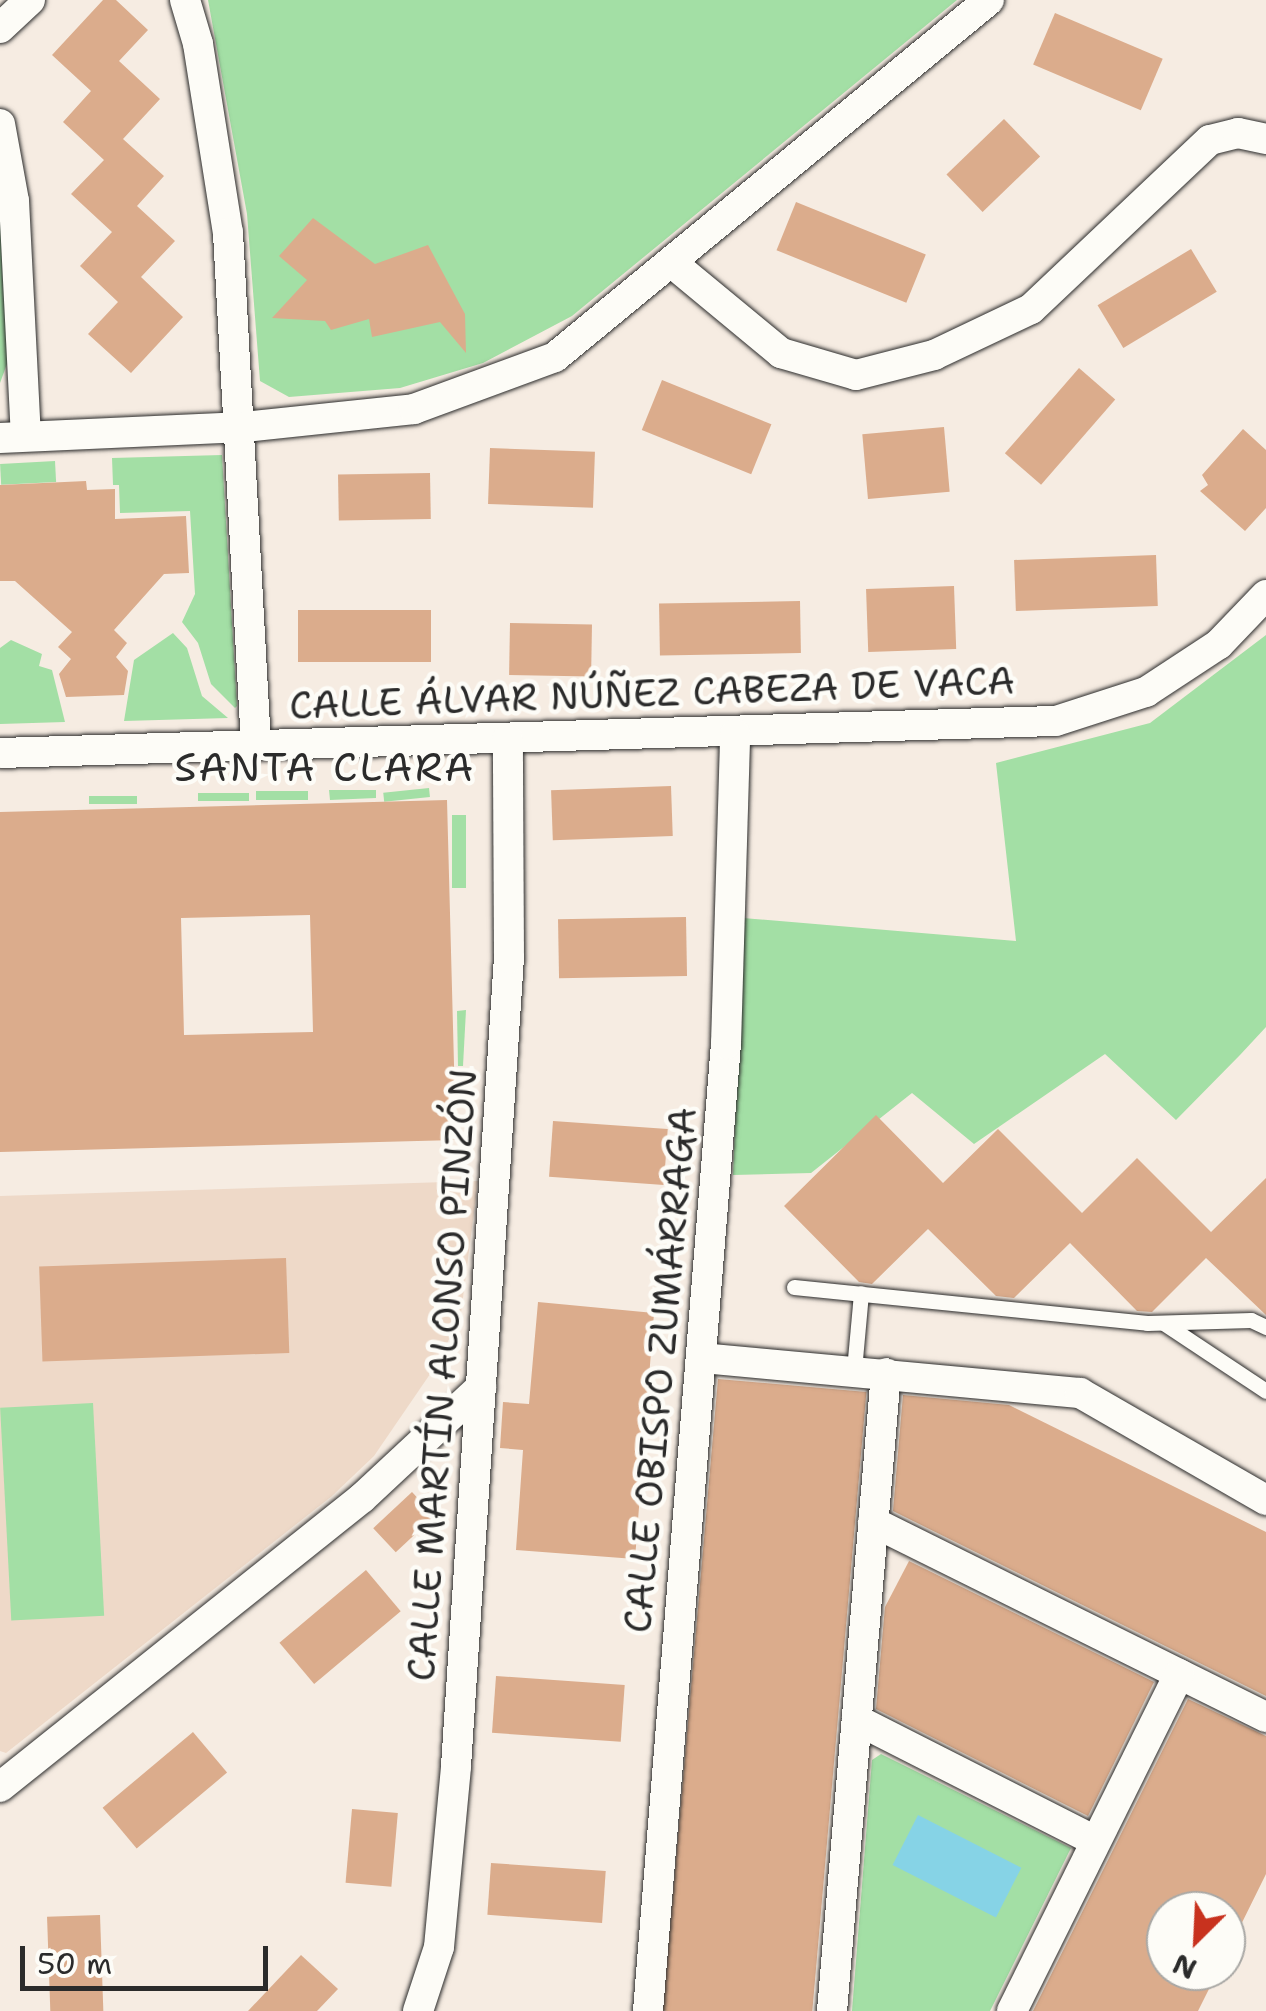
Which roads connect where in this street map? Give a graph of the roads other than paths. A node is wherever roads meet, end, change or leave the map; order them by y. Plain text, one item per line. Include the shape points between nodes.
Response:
1 (30, 0) edge
2 (185, 0) edge
3 (989, 0) edge
4 (0, 28) edge
5 (0, 124) edge
6 (1266, 139) edge
7 (671, 262) junction
8 (244, 427) junction
9 (13, 437) edge
10 (1266, 594) edge
11 (734, 734) junction
12 (508, 739) junction
13 (256, 745) junction
14 (0, 753) edge
15 (794, 1287) dead end
16 (861, 1294) junction
17 (1165, 1324) junction
18 (1266, 1327) edge
19 (702, 1358) junction
20 (854, 1370) junction
21 (886, 1373) junction
22 (481, 1387) junction
23 (1266, 1391) edge
24 (1266, 1500) edge
25 (873, 1522) junction
26 (1179, 1674) junction
27 (1266, 1718) edge
28 (856, 1720) junction
29 (0, 1787) edge
30 (1095, 1841) junction
31 (418, 2011) edge
32 (648, 2011) edge
33 (832, 2011) edge
34 (1012, 2011) edge

1 - 4 street
2 - 8 street via 228,233
3 - 7 street
5 - 9 street via 14,201
6 - 7 street via 1238,134 1210,140 1031,309 934,355 856,374 781,354
7 - 8 street via 555,356 414,409
8 - 9 street
8 - 13 street
10 - 11 street, CALLE ÁLVAR NÚÑEZ CABEZA DE VACA via 1219,644 1146,692 1056,721
11 - 12 street, CALLE ÁLVAR NÚÑEZ CABEZA DE VACA
11 - 19 street, CALLE OBISPO ZUMÁRRAGA via 726,1044
12 - 13 street, CALLE ÁLVAR NÚÑEZ CABEZA DE VACA
12 - 22 street, CALLE MARTÍN ALONSO PINZÓN via 509,958
13 - 14 street, CALLE ÁLVAR NÚÑEZ CABEZA DE VACA
15 - 16 lane
16 - 17 lane
16 - 20 lane
17 - 18 lane via 1252,1320
17 - 23 lane
19 - 20 street
19 - 32 street, CALLE OBISPO ZUMÁRRAGA
20 - 21 street
21 - 24 street via 1080,1393
21 - 25 street
22 - 29 street via 362,1498
22 - 31 street, CALLE MARTÍN ALONSO PINZÓN via 439,1947
25 - 26 street
25 - 28 street
26 - 27 street
26 - 30 street
28 - 30 street
28 - 33 street
30 - 34 street

